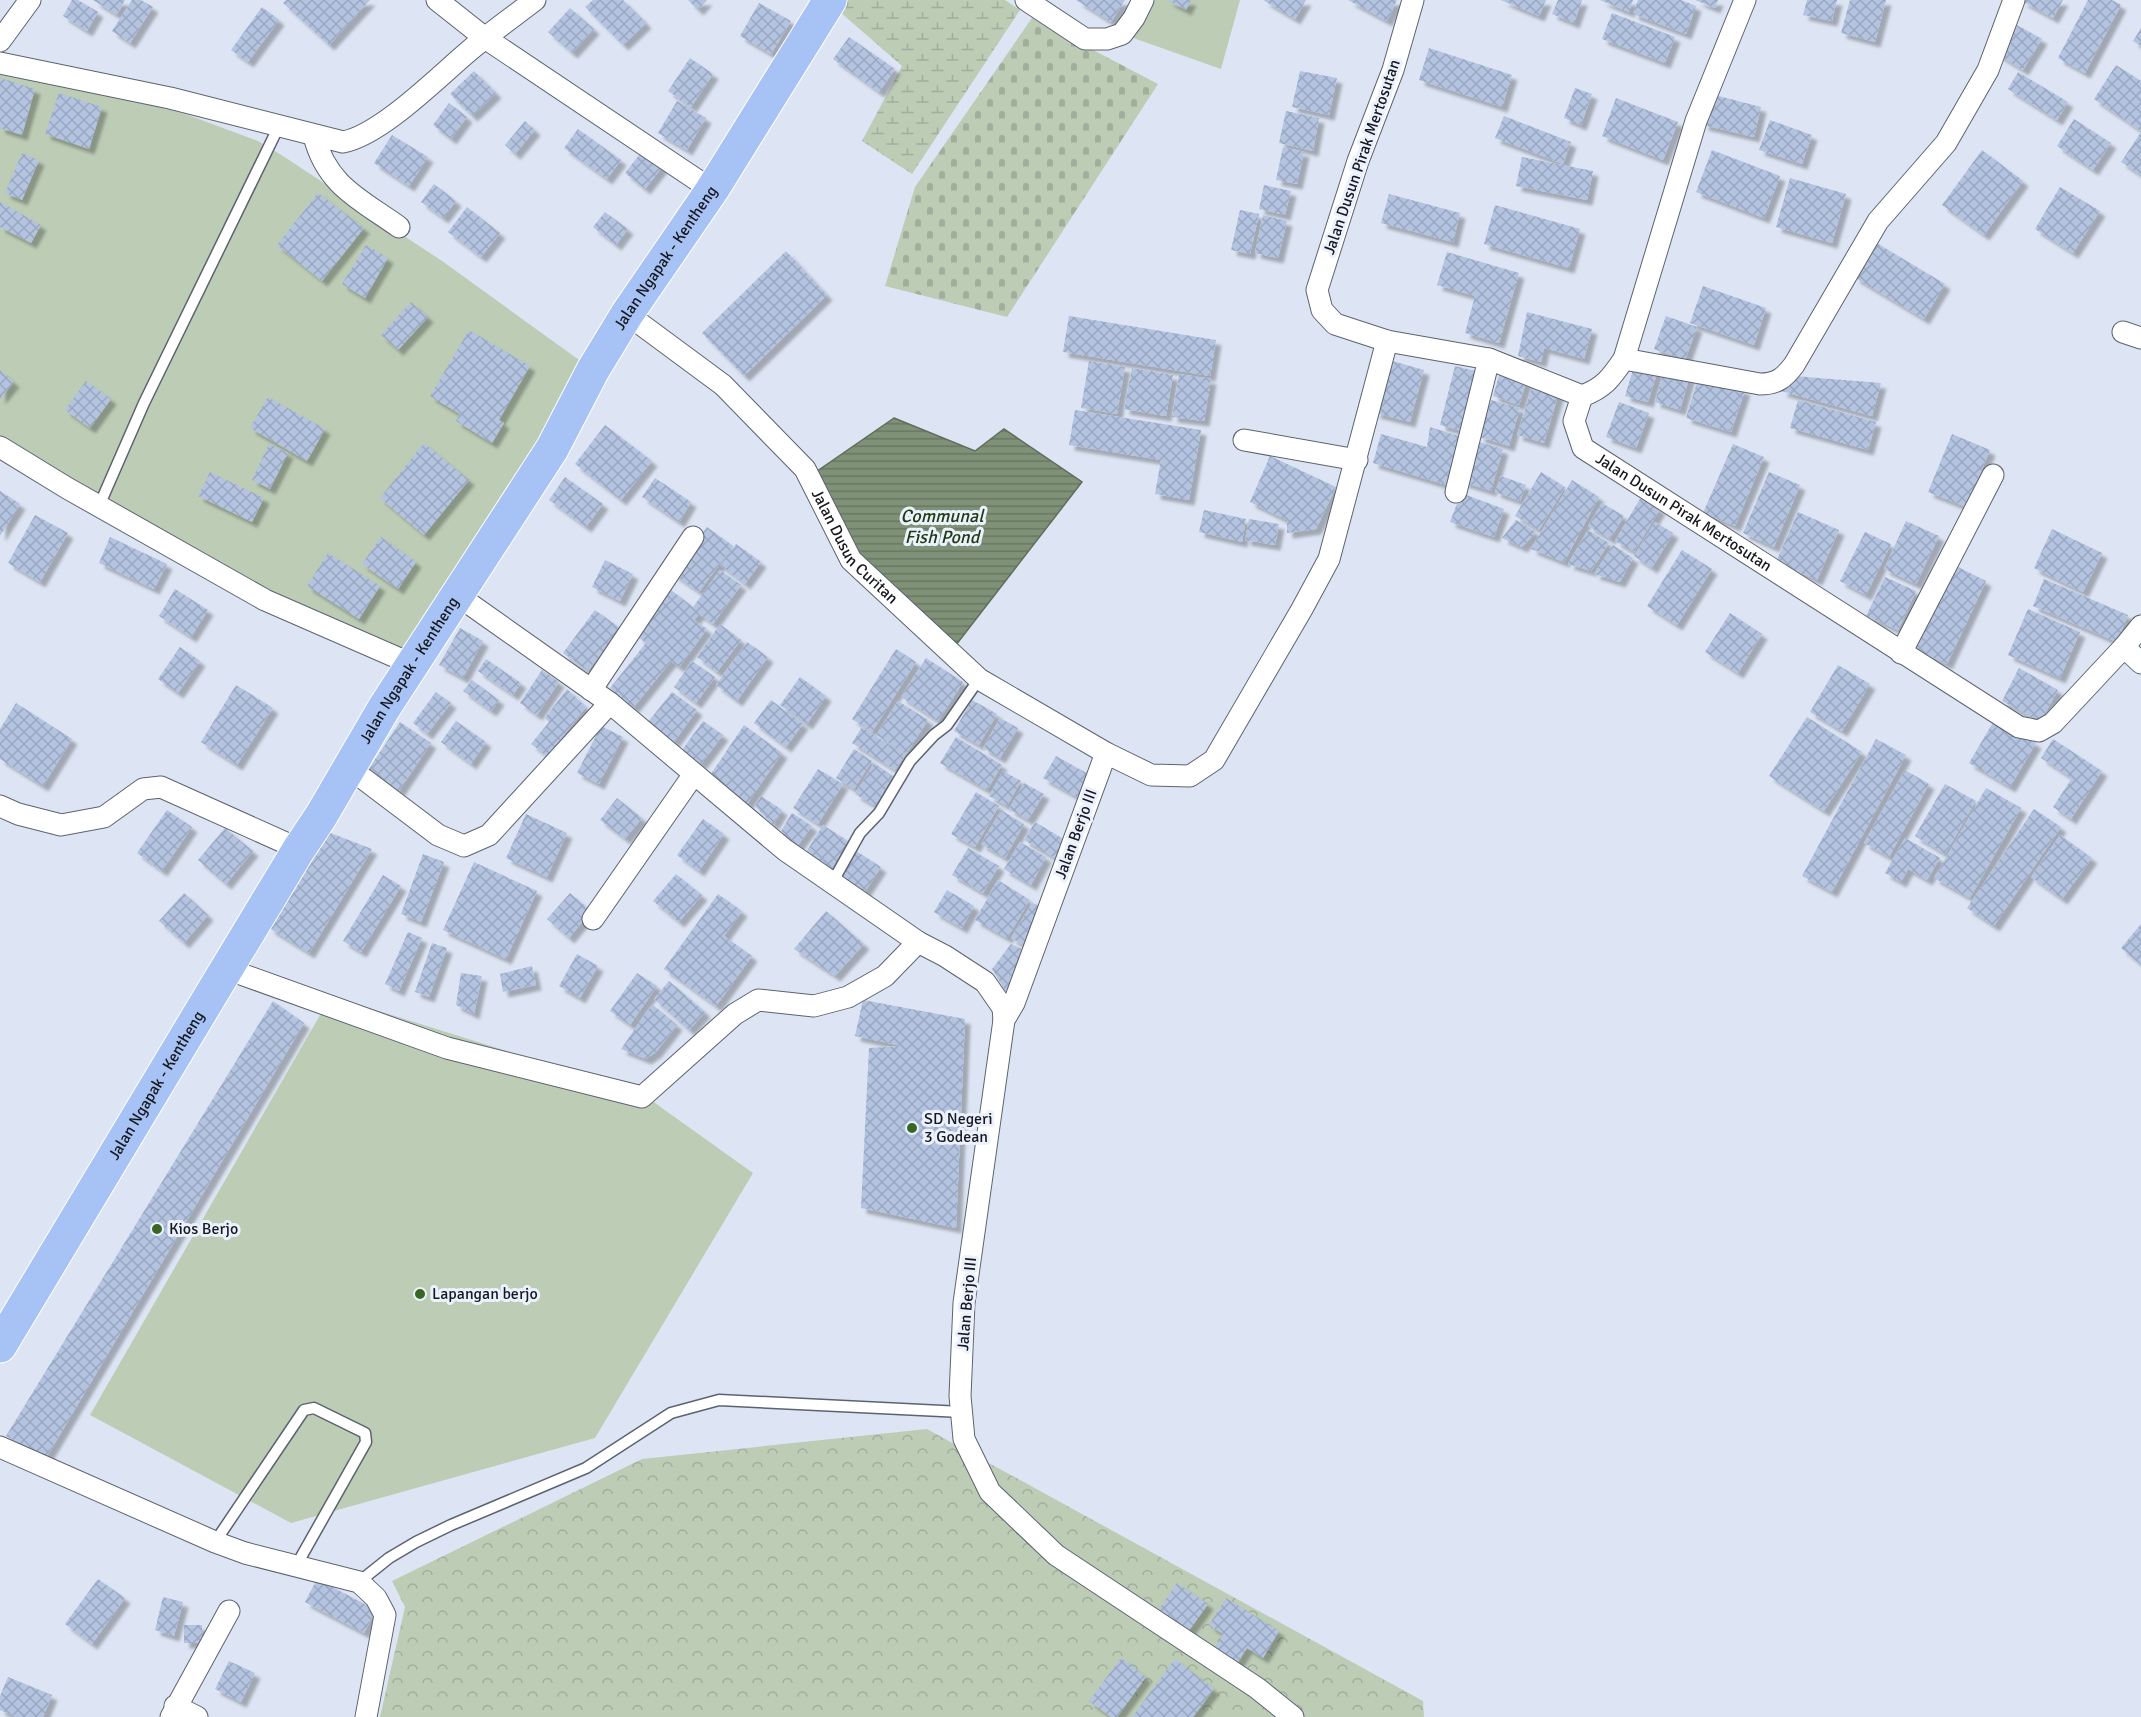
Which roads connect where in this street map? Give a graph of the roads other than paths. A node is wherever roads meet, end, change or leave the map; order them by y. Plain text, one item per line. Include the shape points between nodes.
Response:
1 (30, 0) edge
2 (437, 0) edge
3 (534, 0) edge
4 (830, 0) edge
5 (1026, 0) edge
6 (1143, 0) edge
7 (1413, 0) edge
8 (1744, 0) edge
9 (2014, 0) edge
10 (485, 38) junction
11 (0, 41) edge
12 (0, 63) edge
13 (279, 126) junction
14 (314, 136) junction
15 (712, 190) junction
16 (399, 227) dead end
17 (627, 314) junction
18 (1387, 341) junction
19 (1489, 359) junction
20 (1624, 359) junction
21 (1582, 396) junction
22 (1244, 440) dead end
23 (0, 447) edge
24 (1357, 460) junction
25 (1993, 475) dead end
26 (1456, 492) dead end
27 (99, 506) junction
28 (693, 537) dead end
29 (457, 596) junction
30 (2141, 626) edge
31 (2124, 647) junction
32 (1901, 652) junction
33 (2141, 663) edge
34 (414, 665) junction
35 (979, 679) junction
36 (591, 690) junction
37 (610, 703) junction
38 (1106, 753) junction
39 (348, 767) junction
40 (694, 774) junction
41 (0, 806) edge
42 (299, 849) junction
43 (832, 883) junction
44 (593, 919) dead end
45 (918, 942) junction
46 (227, 969) junction
47 (1004, 1020) junction
48 (0, 1346) edge
49 (962, 1412) junction
50 (0, 1447) edge
51 (215, 1542) junction
52 (296, 1566) junction
53 (359, 1582) junction
54 (229, 1611) dead end
55 (173, 1712) edge
56 (197, 1717) edge
57 (366, 1717) edge
58 (1293, 1717) edge

1 - 11 street
2 - 10 street
3 - 10 street
4 - 15 main road, Jalan Ngapak - Kentheng
5 - 6 street via 1085,39 1107,39 1122,34
7 - 18 street, Jalan Dusun Pirak Mertosutan via 1317,290 1322,310 1335,324
8 - 20 street via 1696,121
9 - 20 street via 1988,69 1946,143 1878,221 1784,378 1773,384 1760,384
10 - 14 street via 377,127 343,142
10 - 15 street
12 - 13 street via 171,98
13 - 14 street
13 - 27 lane via 144,403
14 - 16 street via 318,153 343,188
15 - 17 main road, Jalan Ngapak - Kentheng
17 - 29 main road, Jalan Ngapak - Kentheng via 552,449
17 - 35 street, Jalan Dusun Curitan via 723,385 805,469 851,560
18 - 19 street, Jalan Dusun Pirak Mertosutan
18 - 24 street, Jalan Dusun Curitan
19 - 21 street, Jalan Dusun Pirak Mertosutan
19 - 26 street
20 - 21 street via 1609,381
21 - 32 street, Jalan Dusun Pirak Mertosutan via 1574,421 1582,448
22 - 24 street
23 - 27 street
24 - 38 street, Jalan Dusun Curitan via 1329,559 1214,760 1190,776 1151,775
25 - 32 street
27 - 34 street via 265,600
28 - 36 street
29 - 34 main road, Jalan Ngapak - Kentheng
29 - 36 street
30 - 31 street, Jalan Dusun Pirak Mertosutan
31 - 32 street, Jalan Dusun Pirak Mertosutan via 2054,723 2039,731 2019,727
31 - 33 street
34 - 39 main road, Jalan Ngapak - Kentheng
35 - 38 street, Jalan Dusun Curitan
35 - 43 lane via 947,725 910,761 879,813 860,833
36 - 37 street
37 - 39 street via 489,835 464,846 438,835
37 - 40 street
38 - 47 street, Jalan Berjo III via 1014,1003
39 - 42 main road, Jalan Ngapak - Kentheng
40 - 43 street via 785,850
40 - 44 street
41 - 42 street via 61,825 104,816 143,789 161,787
42 - 46 main road, Jalan Ngapak - Kentheng
43 - 45 street
45 - 46 street via 885,976 848,997 814,1006 758,1000 735,1014 642,1097 447,1048
45 - 47 street via 985,982 1003,1008
46 - 48 main road, Jalan Ngapak - Kentheng
47 - 49 street, Jalan Berjo III via 964,1303
49 - 53 lane via 719,1400 687,1407 656,1421 586,1468 416,1542
49 - 58 street, Jalan Berjo III via 964,1439 990,1492 1056,1555 1257,1688
50 - 51 street
51 - 52 street
51 - 52 lane via 304,1410 314,1408 365,1434 366,1442
52 - 53 street
53 - 57 street via 376,1598 386,1615
54 - 55 street
55 - 56 street

